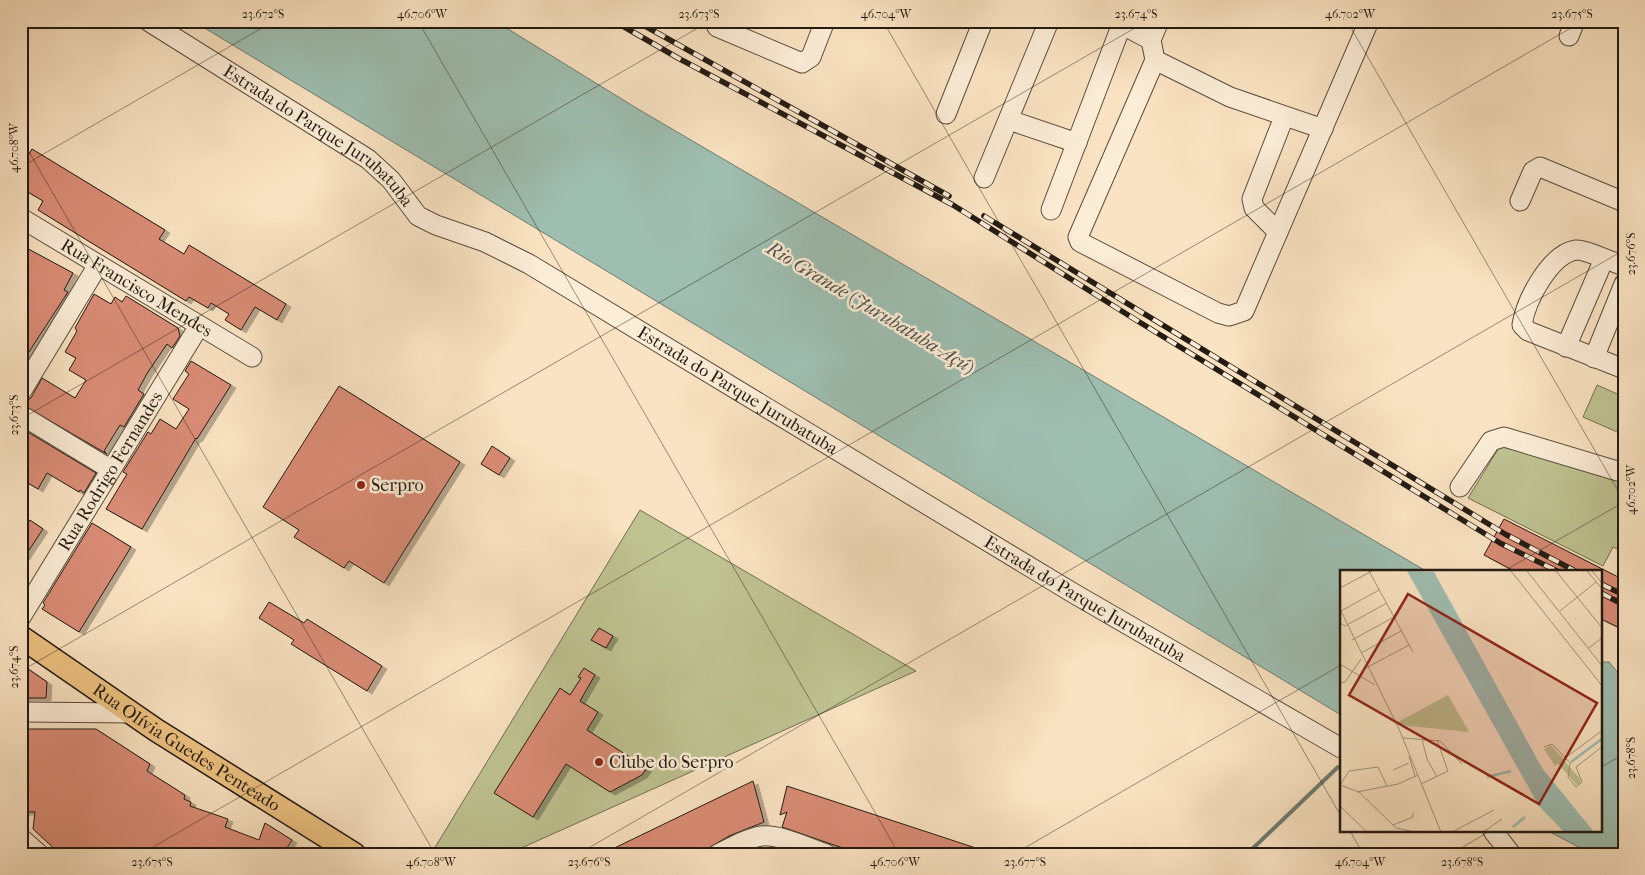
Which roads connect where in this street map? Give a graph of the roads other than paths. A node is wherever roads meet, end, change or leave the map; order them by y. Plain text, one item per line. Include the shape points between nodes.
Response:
1 (148, 21) edge
2 (825, 21) edge
3 (983, 21) edge
4 (1049, 21) edge
5 (1159, 21) edge
6 (1369, 21) edge
7 (1120, 22) edge
8 (717, 27) dead end
9 (1151, 40) junction
10 (1155, 60) junction
11 (946, 114) dead end
12 (1284, 117) junction
13 (1009, 120) junction
14 (1322, 129) junction
15 (1077, 143) junction
16 (984, 178) dead end
17 (1520, 201) dead end
18 (1624, 202) edge
19 (1051, 210) dead end
20 (21, 218) edge
21 (1278, 232) junction
22 (1604, 259) junction
23 (98, 265) junction
24 (1624, 266) edge
25 (1624, 284) edge
26 (199, 326) junction
27 (1566, 347) junction
28 (252, 357) dead end
29 (1594, 358) junction
30 (1623, 368) edge
31 (21, 392) edge
32 (21, 414) edge
33 (110, 469) junction
34 (1624, 473) edge
35 (1460, 487) dead end
36 (21, 617) edge
37 (21, 637) edge
38 (21, 652) edge
39 (21, 712) edge
40 (122, 713) junction
41 (1340, 747) edge
42 (201, 765) junction
43 (1494, 832) edge
44 (21, 838) edge
45 (742, 849) edge
46 (1512, 853) edge
47 (39, 854) edge
48 (332, 854) edge
49 (354, 854) edge
50 (718, 854) edge
51 (826, 854) edge

1 - 41 street, Estrada do Parque Jurubatuba via 368,159 391,180 418,216 485,242 529,264 1073,592
2 - 8 street via 811,57 802,63
3 - 11 street
4 - 13 street
5 - 9 street
6 - 14 street
7 - 9 street
7 - 15 street
9 - 10 street
10 - 12 street via 1230,97
10 - 21 street via 1085,217 1078,237 1080,242 1218,313 1230,316 1244,311
12 - 14 street
12 - 21 street via 1252,199 1254,208
13 - 15 street
13 - 16 street
14 - 21 street
15 - 19 street
17 - 18 street via 1534,171 1540,167
20 - 23 street, Rua Francisco Mendes
22 - 24 street
22 - 27 street
22 - 27 street via 1578,250 1560,256 1546,270 1524,315 1522,324 1528,331
23 - 26 street, Rua Francisco Mendes
23 - 31 street
25 - 29 street
26 - 28 street, Rua Francisco Mendes
26 - 33 street, Rua Rodrigo Fernandes
27 - 29 street
29 - 30 street
32 - 33 street
33 - 36 street, Rua Rodrigo Fernandes
34 - 35 street via 1504,436 1490,440
37 - 40 main road, Rua Olívia Guedes Penteado
38 - 40 main road, Rua Olívia Guedes Penteado
39 - 40 street
40 - 42 main road, Rua Olívia Guedes Penteado
42 - 48 main road, Rua Olívia Guedes Penteado
42 - 49 main road, Rua Olívia Guedes Penteado
43 - 46 street
44 - 47 street
45 - 50 street
45 - 51 street via 764,836

